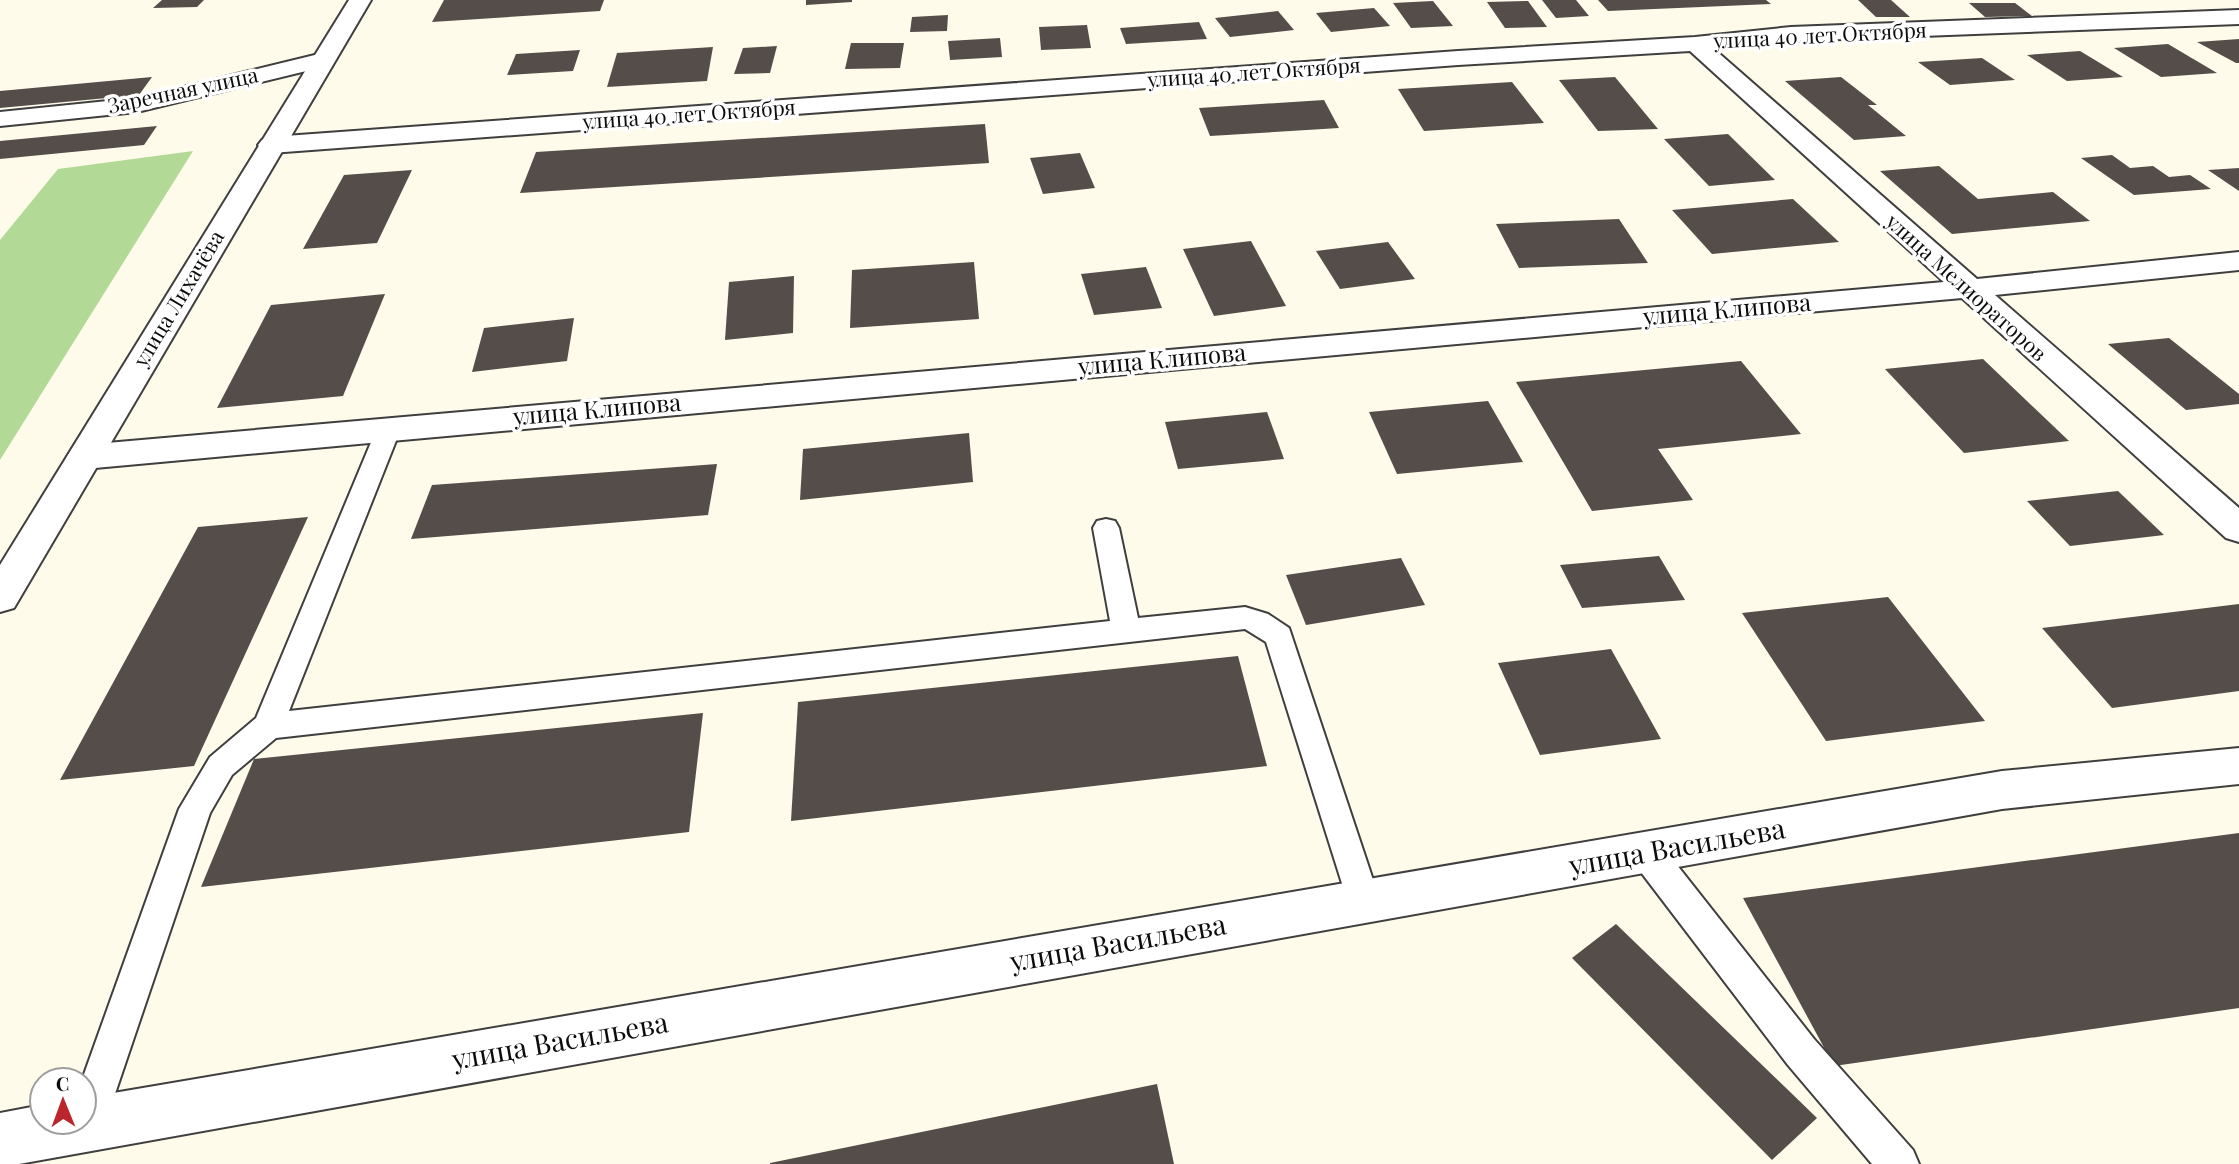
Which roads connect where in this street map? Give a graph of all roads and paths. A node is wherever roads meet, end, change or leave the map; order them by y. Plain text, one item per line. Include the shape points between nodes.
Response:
1 (360, 0) edge
2 (2239, 18) edge
3 (1695, 44) junction
4 (323, 60) junction
5 (0, 119) edge
6 (271, 145) junction
7 (2239, 261) edge
8 (1966, 289) junction
9 (389, 428) junction
10 (84, 457) junction
11 (1106, 528) dead end
12 (2239, 529) edge
13 (0, 598) edge
14 (1126, 630) junction
15 (268, 726) junction
16 (2239, 766) edge
17 (1646, 852) junction
18 (1363, 901) junction
19 (98, 1089) edge
20 (98, 1122) edge
21 (28, 1135) edge
22 (0, 1140) edge
23 (1899, 1164) edge

1 - 4 street, улица Лихачёва
2 - 3 street, улица 40 лет Октября via 1791,34
3 - 6 street, улица 40 лет Октября
3 - 8 street, улица Мелиораторов
4 - 5 street, Заречная улица via 137,106
4 - 6 street, улица Лихачёва
6 - 10 street, улица Лихачёва
7 - 8 street, улица Клипова
8 - 9 street, улица Клипова
8 - 12 street, улица Мелиораторов
9 - 10 street, улица Клипова
9 - 15 lane
10 - 13 street, улица Лихачёва
11 - 14 lane
14 - 15 lane
14 - 18 lane via 1245,618 1279,636
15 - 19 lane via 221,766 195,809
16 - 17 street, улица Васильева via 2002,790
17 - 18 street, улица Васильева
17 - 23 lane via 1801,1052
18 - 20 street, улица Васильева
21 - 22 street, улица Васильева

